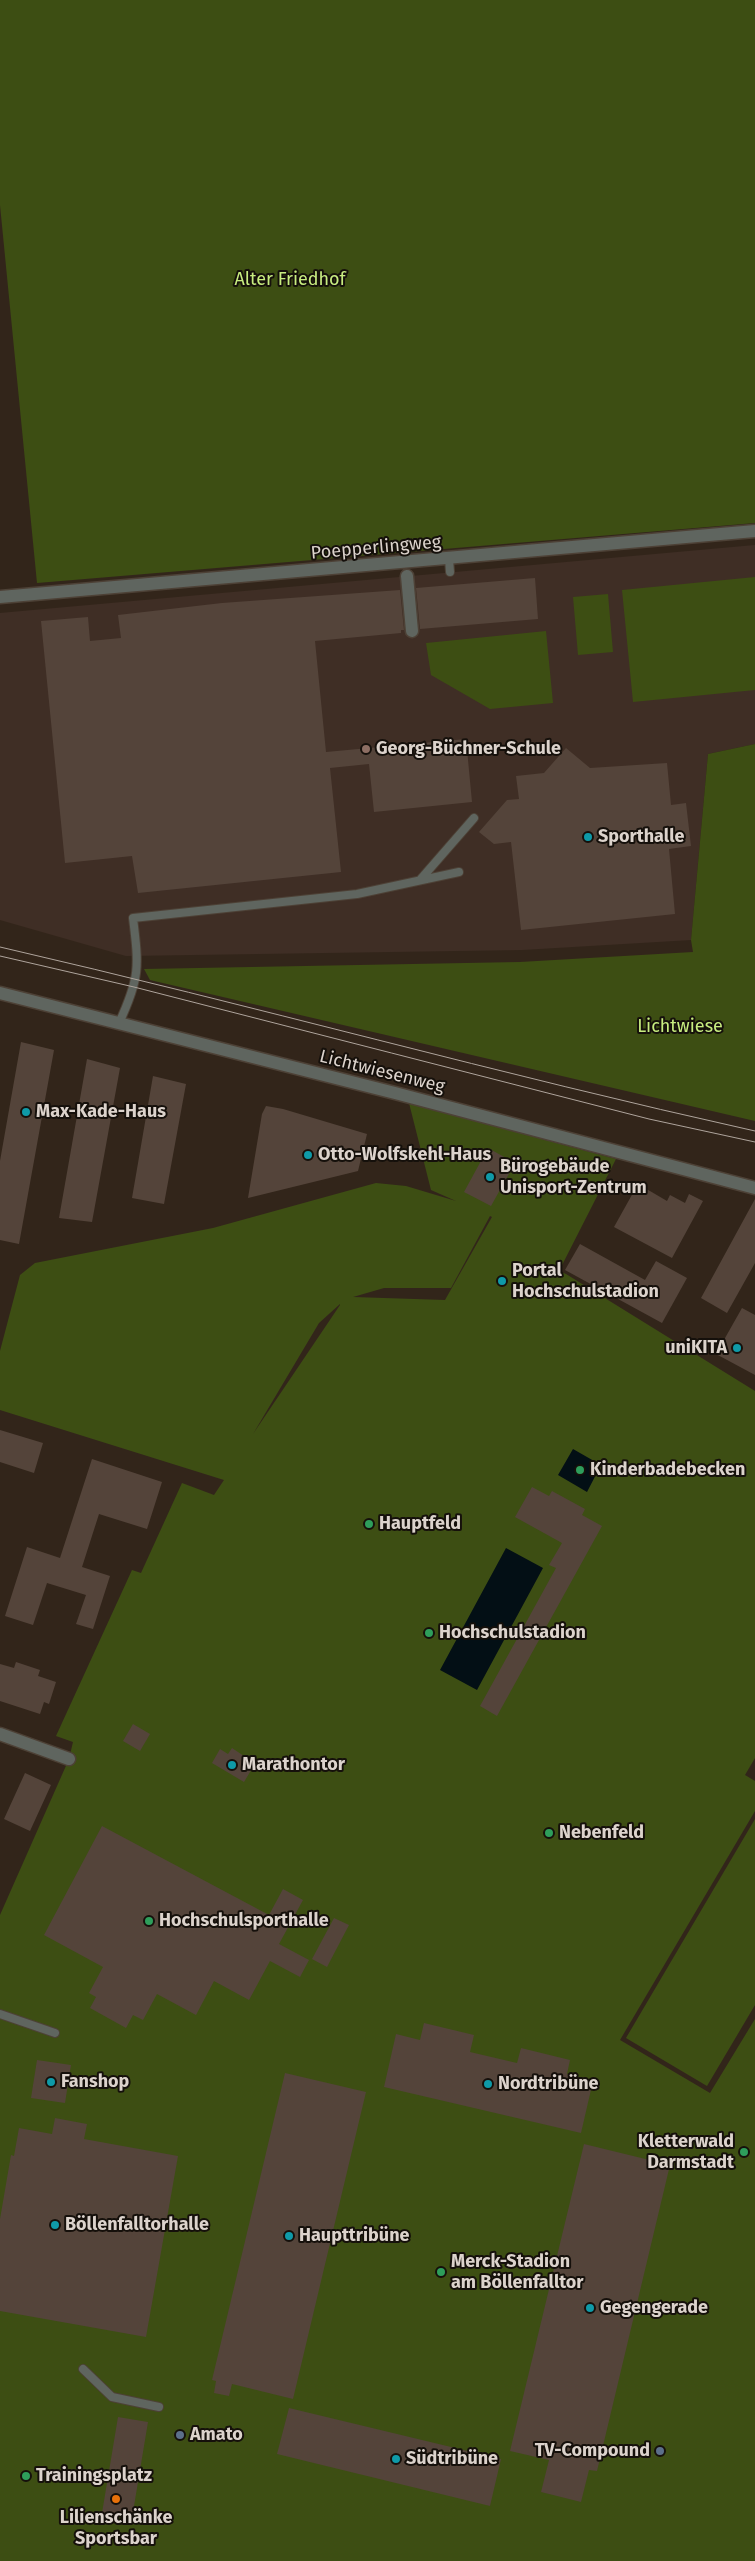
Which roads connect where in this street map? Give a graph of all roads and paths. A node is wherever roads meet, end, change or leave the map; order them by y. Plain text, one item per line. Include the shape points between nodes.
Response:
1 (755, 531) edge
2 (406, 563) junction
3 (407, 576) joint
4 (0, 597) edge
5 (412, 631) dead end
6 (474, 818) dead end
7 (460, 872) dead end
8 (420, 880) junction
9 (0, 993) edge
10 (119, 1023) junction
11 (755, 1188) edge
12 (0, 1734) edge
13 (69, 1758) dead end
14 (0, 2014) edge
15 (56, 2033) dead end
16 (83, 2369) dead end
17 (159, 2408) dead end

1 - 2 street, Poepperlingweg via 450,566
2 - 3 lane
2 - 4 street, Poepperlingweg
3 - 5 street
6 - 8 lane
7 - 8 lane
8 - 10 lane via 357,894 133,918 138,964 132,994
9 - 10 street, Lichtwiesenweg
10 - 11 street, Lichtwiesenweg
12 - 13 street
14 - 15 lane
16 - 17 lane via 112,2397

